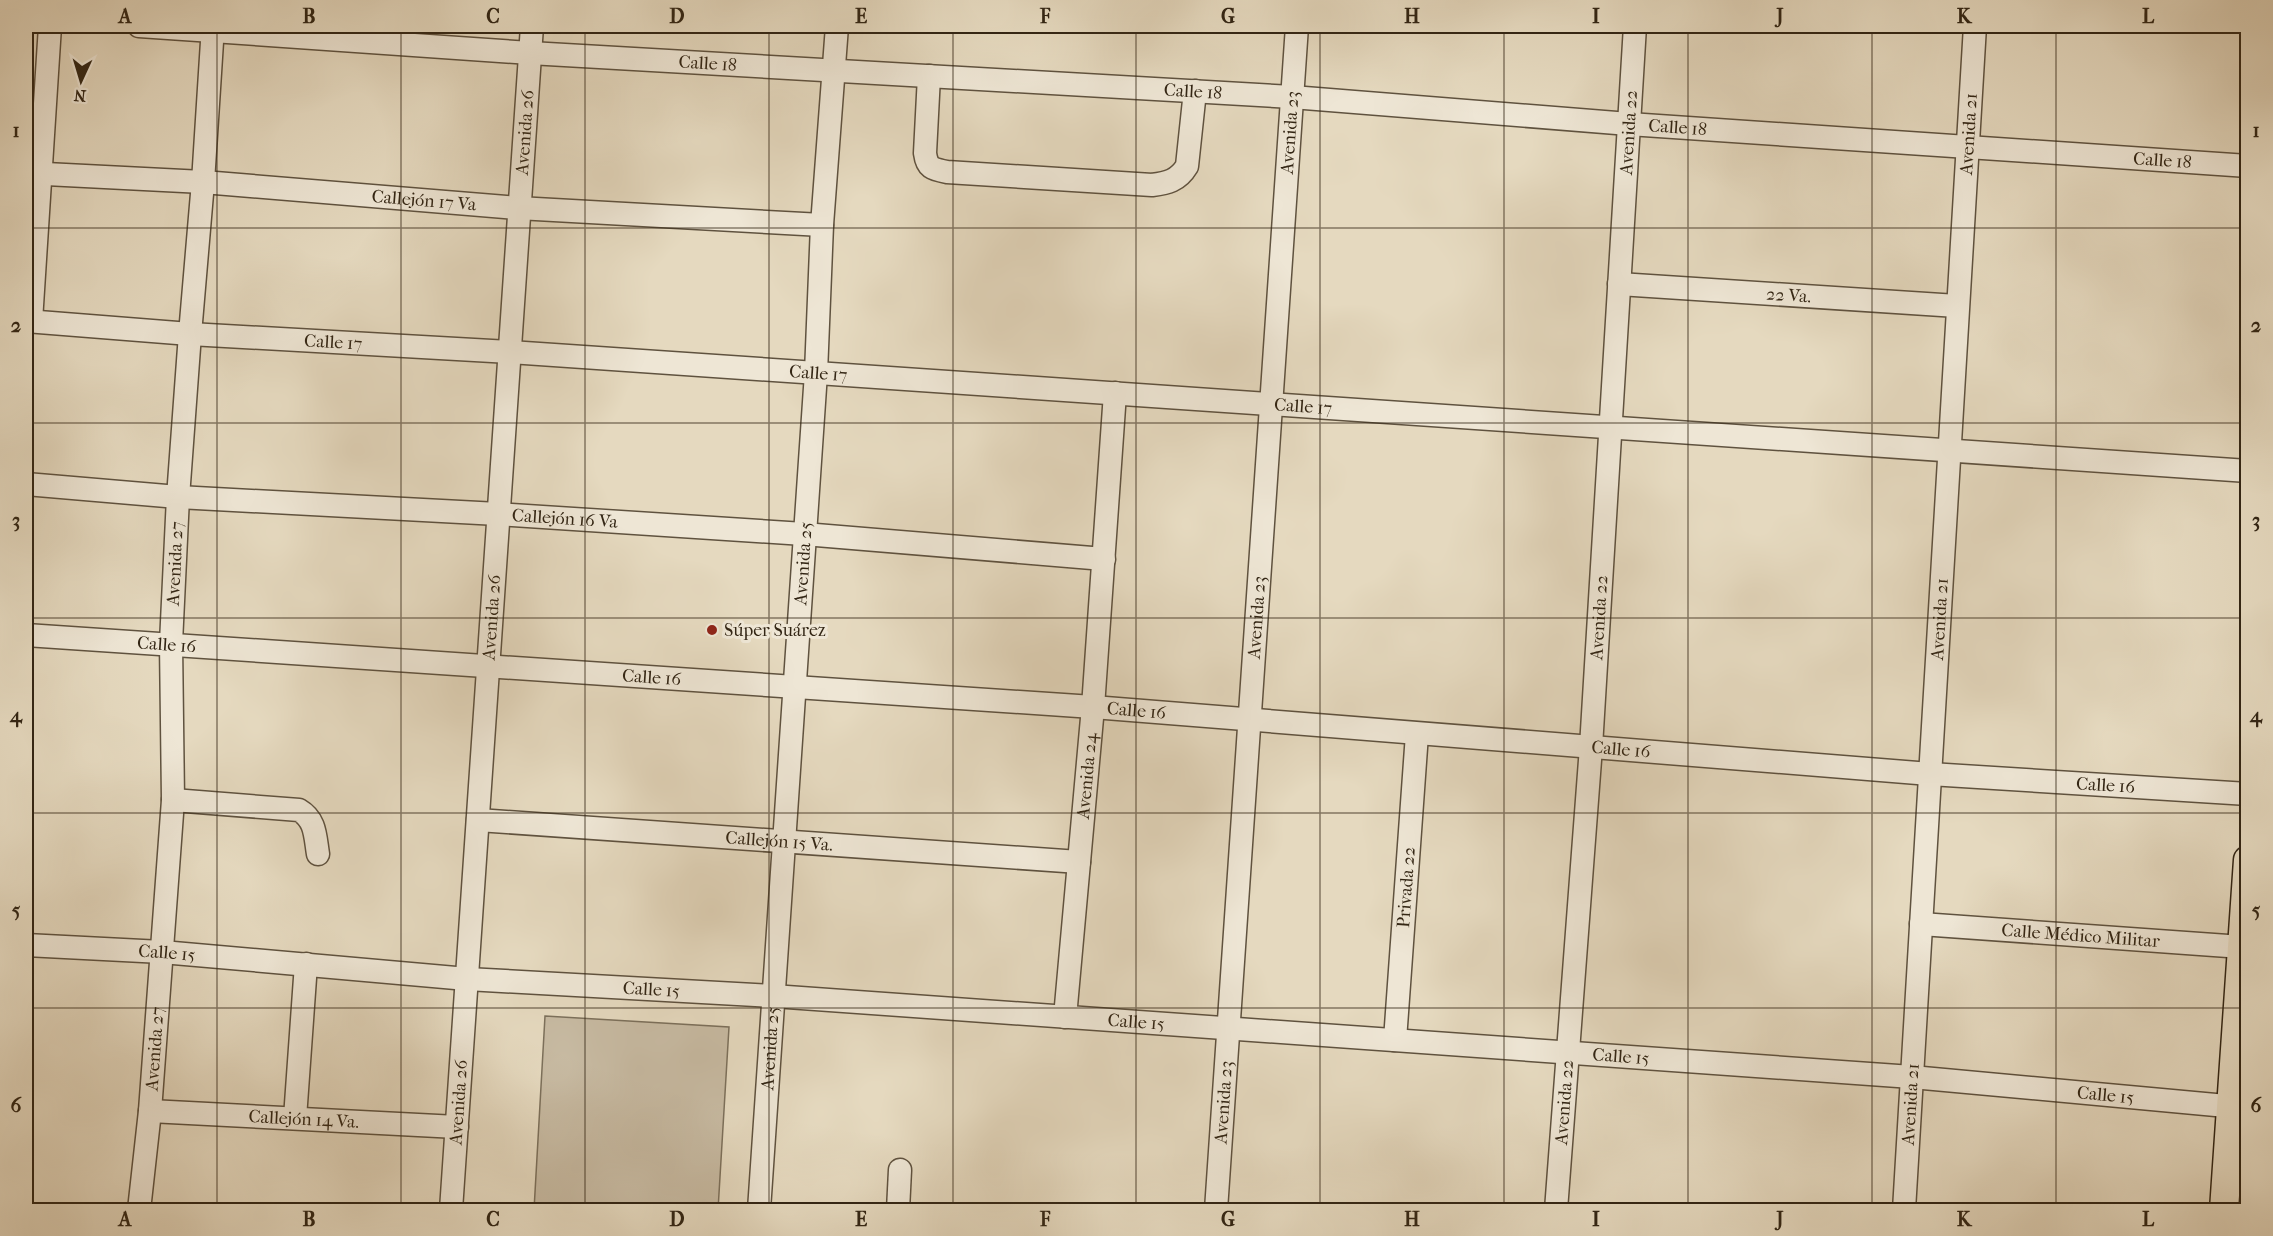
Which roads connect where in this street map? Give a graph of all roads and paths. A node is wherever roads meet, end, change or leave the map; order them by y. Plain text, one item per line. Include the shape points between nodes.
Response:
1 (50, 26) edge
2 (139, 26) edge
3 (532, 26) edge
4 (837, 26) edge
5 (1297, 26) edge
6 (1635, 26) edge
7 (1975, 26) edge
8 (212, 28) edge
9 (363, 33) edge
10 (530, 53) junction
11 (832, 71) junction
12 (929, 76) junction
13 (1195, 91) junction
14 (1292, 96) junction
15 (1629, 123) junction
16 (1968, 147) junction
17 (2247, 166) edge
18 (32, 174) edge
19 (203, 182) junction
20 (518, 208) junction
21 (822, 225) junction
22 (1619, 285) junction
23 (1957, 306) junction
24 (28, 321) edge
25 (189, 334) junction
26 (510, 352) junction
27 (816, 373) junction
28 (1115, 393) junction
29 (1271, 404) junction
30 (1611, 427) junction
31 (1949, 450) junction
32 (2247, 471) edge
33 (26, 484) edge
34 (178, 497) junction
35 (498, 514) junction
36 (804, 534) junction
37 (1104, 559) junction
38 (26, 635) edge
39 (171, 643) junction
40 (488, 667) junction
41 (794, 687) junction
42 (1093, 707) junction
43 (1250, 719) junction
44 (1417, 734) junction
45 (1591, 747) junction
46 (1930, 774) junction
47 (2247, 794) edge
48 (173, 800) junction
49 (478, 820) junction
50 (784, 841) junction
51 (318, 854) dead end
52 (2247, 860) edge
53 (1079, 862) junction
54 (1921, 924) junction
55 (26, 945) edge
56 (2242, 947) junction
57 (162, 952) junction
58 (306, 964) junction
59 (467, 979) junction
60 (773, 996) junction
61 (1065, 1017) junction
62 (1229, 1028) junction
63 (1395, 1040) junction
64 (1567, 1052) junction
65 (1912, 1077) junction
66 (2239, 1107) edge
67 (150, 1111) junction
68 (295, 1118) junction
69 (457, 1126) junction
70 (900, 1170) dead end
71 (139, 1210) edge
72 (452, 1210) edge
73 (759, 1210) edge
74 (898, 1210) edge
75 (1216, 1210) edge
76 (1556, 1210) edge
77 (1904, 1210) edge
78 (2224, 1210) edge

1 - 18 street
2 - 8 street, Calle 18
3 - 10 street, Avenida 26
4 - 11 street, Avenida 25
5 - 14 street, Avenida 23
6 - 15 street, Avenida 22
7 - 16 street, Avenida 21
8 - 9 street, Calle 18
8 - 19 street, Avenida 27
9 - 10 street, Calle 18
10 - 11 street, Calle 18
10 - 20 street, Avenida 26
11 - 12 street, Calle 18
11 - 21 street, Avenida 25
12 - 13 street, Calle 18
12 - 13 street via 925,153 932,169 1152,185 1171,182 1187,166
13 - 14 street, Calle 18
14 - 15 street, Calle 18
14 - 29 street, Avenida 23
15 - 16 street, Calle 18
15 - 22 street, Avenida 22
16 - 17 street, Calle 18
16 - 23 street, Avenida 21
18 - 19 street, Callejón 17 Va
18 - 24 street
19 - 20 street, Callejón 17 Va
19 - 25 street, Avenida 27
20 - 21 street, Callejón 17 Va
20 - 26 street, Avenida 26
21 - 27 street, Avenida 25
22 - 23 street, 22 Va.
22 - 30 street, Avenida 22
23 - 31 street, Avenida 21
24 - 25 street, Calle 17
25 - 26 street, Calle 17
25 - 34 street, Avenida 27
26 - 27 street, Calle 17
26 - 35 street, Avenida 26
27 - 28 street, Calle 17
27 - 36 street, Avenida 25
28 - 29 street, Calle 17
28 - 37 street, Avenida 24
29 - 30 street, Calle 17
29 - 43 street, Avenida 23
30 - 31 street, Calle 17
30 - 45 street, Avenida 22
31 - 32 street, Calle 17
31 - 46 street, Avenida 21
33 - 34 street, Callejón 16 Va
34 - 35 street, Callejón 16 Va
34 - 39 street, Avenida 27
35 - 36 street, Callejón 16 Va
35 - 40 street, Avenida 26
36 - 37 street, Callejón 16 Va
36 - 41 street, Avenida 25
37 - 42 street, Avenida 24
38 - 39 street, Calle 16
39 - 40 street, Calle 16
39 - 48 street, Avenida 27
40 - 41 street, Calle 16
40 - 49 street, Avenida 26
41 - 42 street, Calle 16
41 - 50 street, Avenida 25
42 - 43 street, Calle 16
42 - 53 street, Avenida 24
43 - 44 street, Calle 16
43 - 62 street, Avenida 23
44 - 45 street, Calle 16
44 - 63 street, Privada 22
45 - 46 street, Calle 16
45 - 64 street, Avenida 22
46 - 47 street, Calle 16
46 - 54 street, Avenida 21
48 - 51 street via 299,810 314,825
48 - 57 street, Avenida 27
49 - 50 street, Callejón 15 Va.
49 - 59 street, Avenida 26
50 - 53 street, Callejón 15 Va.
50 - 60 street, Avenida 25
52 - 56 main road
53 - 61 street, Avenida 24
54 - 56 street, Calle Médico Militar
54 - 65 street, Avenida 21
55 - 57 street, Calle 15
56 - 66 main road
57 - 58 street, Calle 15
57 - 67 street, Avenida 27
58 - 59 street, Calle 15
58 - 68 street
59 - 60 street, Calle 15
59 - 69 street, Avenida 26
60 - 61 street, Calle 15
60 - 73 street, Avenida 25
61 - 62 street, Calle 15
62 - 63 street, Calle 15
62 - 75 street, Avenida 23
63 - 64 street, Calle 15
64 - 65 street, Calle 15
64 - 76 street, Avenida 22
65 - 66 street, Calle 15
65 - 77 street, Avenida 21
66 - 78 main road
67 - 68 street, Callejón 14 Va.
67 - 71 street, Avenida 27
68 - 69 street, Callejón 14 Va.
69 - 72 street, Avenida 26
70 - 74 street

